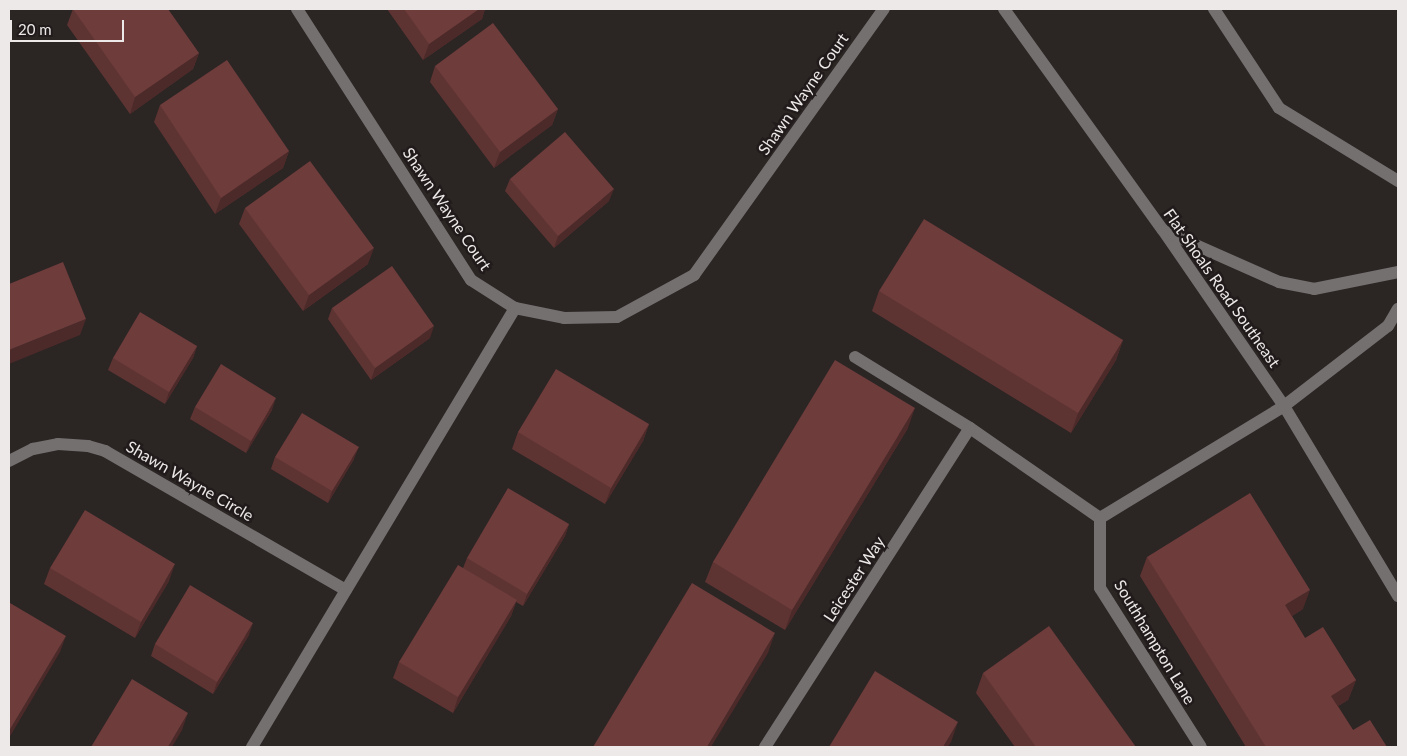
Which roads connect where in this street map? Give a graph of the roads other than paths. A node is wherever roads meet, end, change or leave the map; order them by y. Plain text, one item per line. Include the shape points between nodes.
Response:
1 (296, 9) edge
2 (884, 9) edge
3 (1004, 9) edge
4 (1214, 9) edge
5 (1398, 182) edge
6 (1163, 230) junction
7 (1398, 272) edge
8 (515, 308) junction
9 (1398, 309) edge
10 (855, 357) dead end
11 (1284, 406) junction
12 (970, 428) junction
13 (9, 461) edge
14 (1100, 518) junction
15 (346, 590) junction
16 (1398, 596) edge
17 (252, 747) edge
18 (765, 747) edge
19 (1201, 747) edge

1 - 8 street, Shawn Wayne Court via 472,280
2 - 8 street, Shawn Wayne Court via 694,275 616,317 564,318
3 - 6 street, Flat Shoals Road Southeast
4 - 5 street via 1279,108
6 - 7 street via 1279,282 1314,289 1364,282
6 - 11 street, Flat Shoals Road Southeast
8 - 15 street
9 - 11 street via 1388,326
10 - 12 street
11 - 14 street
11 - 16 street, Flat Shoals Road Southeast
12 - 14 street
12 - 18 street, Leicester Way
13 - 15 street, Shawn Wayne Circle via 33,449 58,444 105,451
14 - 19 street, Southhampton Lane via 1100,588
15 - 17 street

